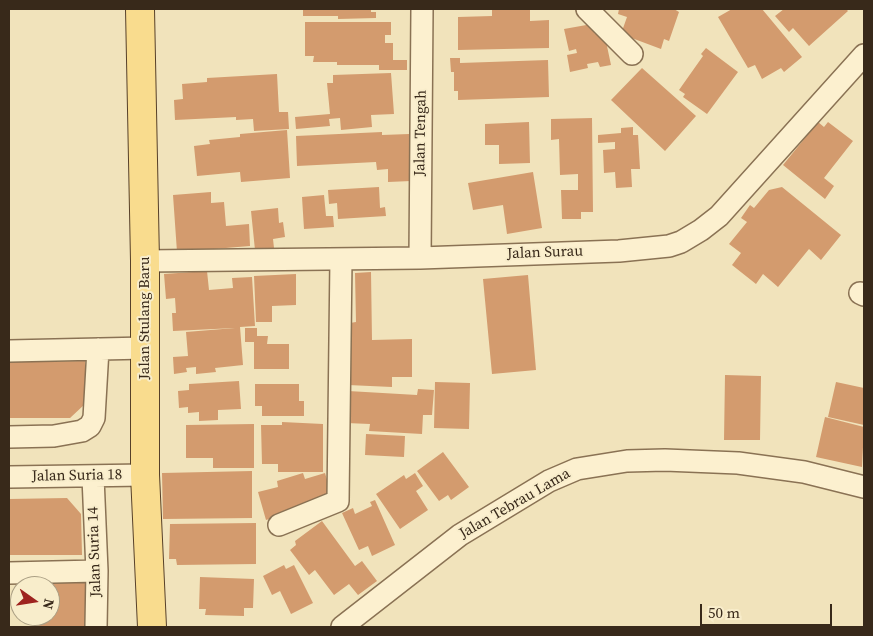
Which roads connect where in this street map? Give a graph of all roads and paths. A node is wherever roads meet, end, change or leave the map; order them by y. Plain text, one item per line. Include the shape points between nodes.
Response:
1 (140, 9) edge
2 (422, 9) edge
3 (587, 9) edge
4 (632, 54) dead end
5 (864, 55) edge
6 (420, 258) junction
7 (341, 260) junction
8 (145, 261) junction
9 (146, 348) junction
10 (98, 349) junction
11 (9, 351) edge
12 (9, 437) edge
13 (145, 475) junction
14 (9, 477) edge
15 (93, 477) junction
16 (864, 487) edge
17 (279, 525) dead end
18 (97, 571) junction
19 (9, 573) edge
20 (96, 627) edge
21 (152, 627) edge
22 (342, 627) edge

1 - 8 main road, Jalan Stulang Baru
2 - 6 street, Jalan Tengah
3 - 4 street
5 - 6 street, Jalan Surau via 720,216 681,242 654,249
6 - 7 street, Jalan Surau
7 - 8 street, Jalan Surau
7 - 17 street via 338,502
8 - 9 main road, Jalan Stulang Baru
9 - 10 street
9 - 13 main road, Jalan Stulang Baru
10 - 11 street
10 - 12 street via 94,418 90,426 82,431 54,436
13 - 15 street, Jalan Suria 18
13 - 21 main road, Jalan Stulang Baru
14 - 15 street, Jalan Suria 18
15 - 18 street, Jalan Suria 14
16 - 22 street, Jalan Tebrau Lama via 804,472 738,463 636,460 577,468 549,481 460,535
18 - 19 street
18 - 20 street, Jalan Suria 14

